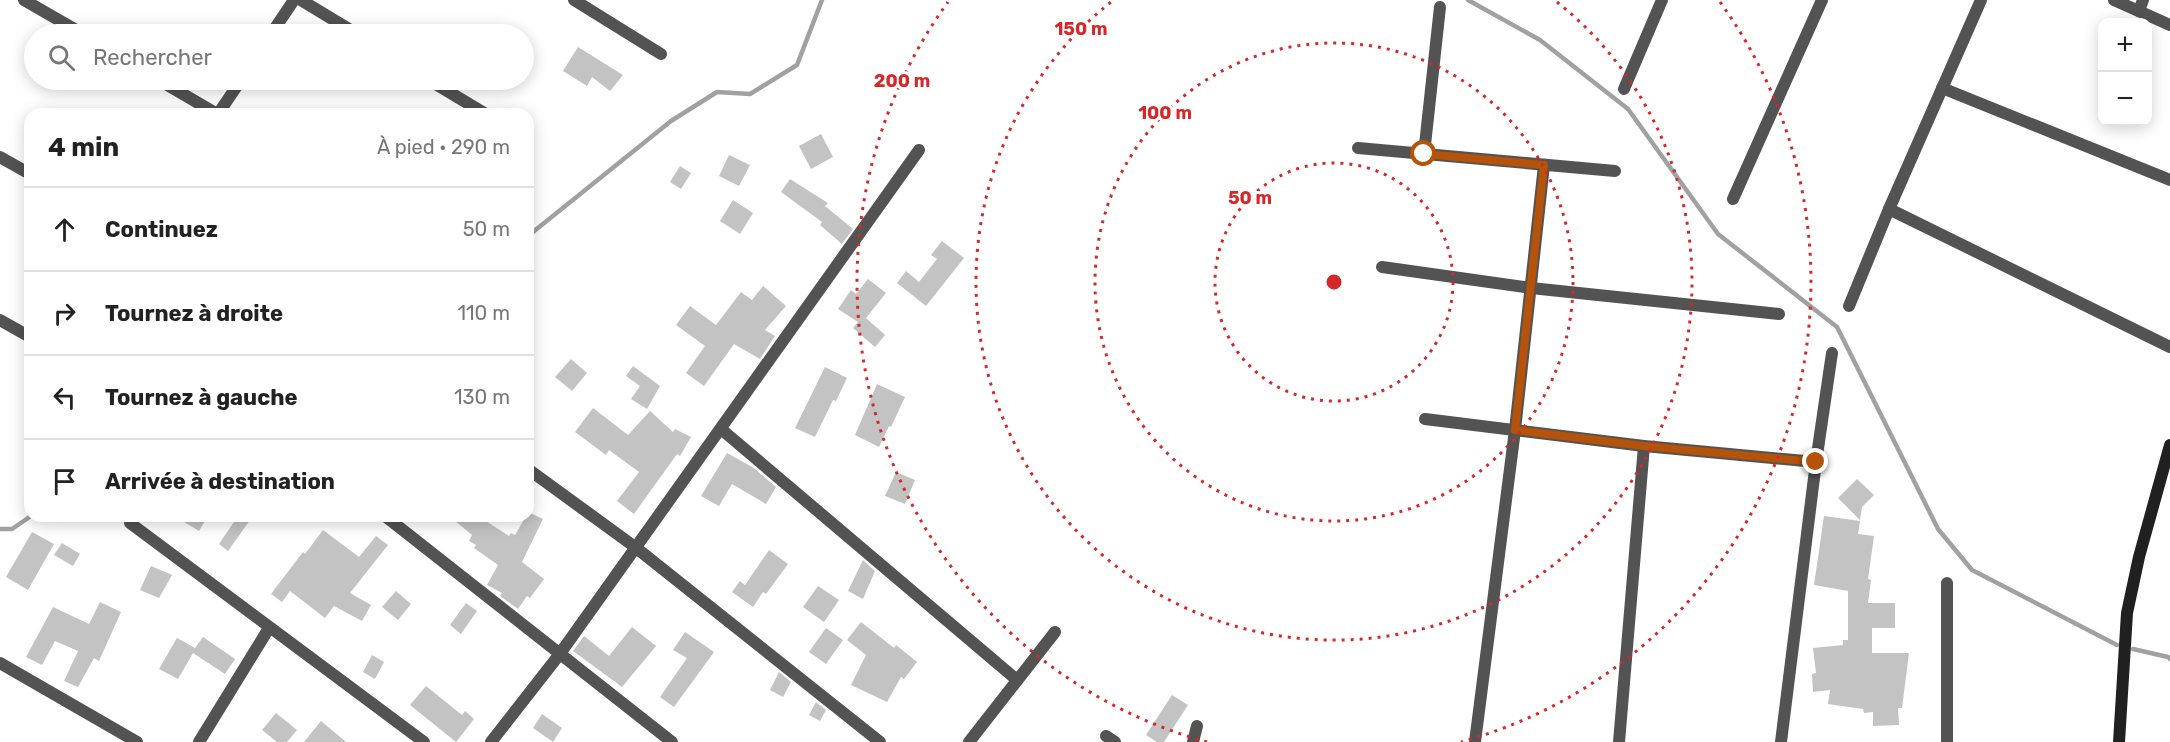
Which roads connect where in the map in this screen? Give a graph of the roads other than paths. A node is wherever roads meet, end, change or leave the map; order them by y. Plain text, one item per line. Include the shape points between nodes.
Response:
1 (24, 0) edge
2 (294, 0) edge
3 (302, 0) edge
4 (573, 0) edge
5 (1662, 0) edge
6 (1822, 0) edge
7 (1981, 0) edge
8 (2114, 0) edge
9 (2141, 6) edge
10 (1440, 7) dead end
11 (66, 24) edge
12 (278, 24) edge
13 (341, 24) edge
14 (2170, 25) edge
15 (661, 54) dead end
16 (1942, 88) junction
17 (1624, 89) dead end
18 (176, 90) edge
19 (234, 90) edge
20 (445, 90) edge
21 (208, 108) edge
22 (222, 108) edge
23 (475, 108) edge
24 (1358, 148) dead end
25 (919, 150) dead end
26 (1424, 154) junction
27 (0, 156) edge
28 (1544, 165) junction
29 (24, 170) edge
30 (1615, 171) dead end
31 (2170, 180) edge
32 (1733, 199) dead end
33 (1889, 209) junction
34 (1382, 267) dead end
35 (1531, 288) junction
36 (1849, 306) dead end
37 (1779, 314) dead end
38 (0, 320) edge
39 (24, 334) edge
40 (2170, 347) edge
41 (1832, 353) dead end
42 (1425, 419) dead end
43 (721, 429) junction
44 (1515, 430) junction
45 (1644, 446) junction
46 (2170, 446) edge
47 (1816, 462) junction
48 (534, 473) edge
49 (2165, 474) edge
50 (393, 522) edge
51 (130, 523) dead end
52 (635, 547) junction
53 (1947, 583) dead end
54 (269, 628) junction
55 (1055, 632) dead end
56 (560, 655) junction
57 (0, 663) edge
58 (1017, 680) junction
59 (1197, 726) dead end
60 (137, 742) edge
61 (199, 742) edge
62 (424, 742) edge
63 (491, 742) edge
64 (672, 742) edge
65 (880, 742) edge
66 (969, 742) edge
67 (1193, 742) edge
68 (1475, 742) edge
69 (1619, 742) edge
70 (1781, 742) edge
71 (1947, 742) edge
72 (2119, 742) edge

1 - 11 street
2 - 12 street
3 - 13 street
4 - 15 street
5 - 17 street
6 - 32 street
7 - 16 street
8 - 9 street
9 - 14 street
10 - 26 street
16 - 31 street
16 - 33 street
18 - 21 street
19 - 22 street
20 - 23 street
24 - 26 street
25 - 43 street
26 - 28 street
27 - 29 street
28 - 30 street
28 - 35 street
33 - 36 street
33 - 40 street
34 - 35 street
35 - 37 street
35 - 44 street
38 - 39 street
41 - 47 street
42 - 44 street
43 - 52 street
43 - 58 street
44 - 45 street
44 - 68 street
45 - 47 street
45 - 69 street
46 - 49 main road
47 - 70 street
48 - 52 street
49 - 72 main road via 2139,557 2127,614
50 - 56 street
51 - 54 street
52 - 56 street
52 - 65 street
53 - 71 street
54 - 61 street
54 - 62 street
55 - 58 street
56 - 63 street
56 - 64 street
57 - 60 street
58 - 66 street
59 - 67 street

